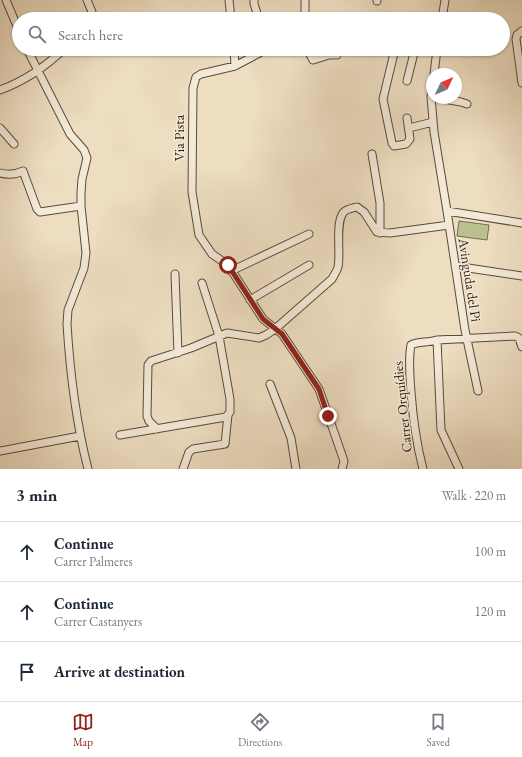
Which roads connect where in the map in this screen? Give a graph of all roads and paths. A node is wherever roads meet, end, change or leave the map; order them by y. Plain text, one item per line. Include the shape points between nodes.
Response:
1 (6, 0) edge
2 (87, 0) edge
3 (229, 0) edge
4 (254, 0) edge
5 (305, 0) edge
6 (445, 0) edge
7 (92, 12) edge
8 (230, 12) edge
9 (257, 12) edge
10 (304, 12) edge
11 (443, 12) edge
12 (12, 14) edge
13 (522, 31) edge
14 (30, 56) edge
15 (56, 56) edge
16 (234, 56) edge
17 (254, 56) edge
18 (311, 56) edge
19 (326, 56) edge
20 (393, 56) edge
21 (413, 56) edge
22 (436, 56) edge
23 (235, 66) junction
24 (435, 68) edge
25 (38, 71) junction
26 (407, 81) dead end
27 (522, 83) edge
28 (0, 90) edge
29 (462, 102) edge
30 (434, 104) edge
31 (467, 104) dead end
32 (407, 118) dead end
33 (433, 122) junction
34 (0, 128) edge
35 (409, 128) junction
36 (14, 144) dead end
37 (372, 154) dead end
38 (0, 173) edge
39 (81, 206) junction
40 (447, 211) junction
41 (522, 223) edge
42 (448, 225) junction
43 (380, 233) junction
44 (309, 234) dead end
45 (309, 265) dead end
46 (455, 266) junction
47 (230, 268) junction
48 (175, 274) dead end
49 (522, 276) edge
50 (202, 283) dead end
51 (250, 300) junction
52 (275, 328) junction
53 (219, 336) junction
54 (467, 338) junction
55 (437, 340) junction
56 (522, 347) edge
57 (178, 352) junction
58 (270, 384) dead end
59 (478, 391) dead end
60 (228, 414) junction
61 (157, 429) junction
62 (120, 435) dead end
63 (80, 436) junction
64 (0, 451) edge
65 (88, 469) edge
66 (183, 469) edge
67 (296, 469) edge
68 (342, 469) edge
69 (423, 469) edge
70 (459, 469) edge

1 - 12 street
2 - 7 street
3 - 8 street
4 - 9 street
5 - 10 street
6 - 11 street
13 - 27 street via 516,39
14 - 25 street
15 - 25 street
16 - 23 street
17 - 23 street, Via Pista
18 - 19 street via 313,60
20 - 35 street via 383,99 394,146 408,142
21 - 26 street
22 - 24 street
23 - 47 street, Via Pista via 201,74 196,77 193,88 192,192 200,235 212,254
25 - 28 street
25 - 39 street via 70,134 84,150 87,158 82,179
29 - 31 street
30 - 33 street
32 - 35 street
33 - 35 street
33 - 40 street
34 - 36 street
37 - 43 street via 380,203
38 - 39 street via 8,175 23,171 40,212
39 - 63 street via 86,253 84,268 68,310 67,324
40 - 41 street
40 - 42 street, Avinguda del Pi
42 - 43 street
42 - 46 street, Avinguda del Pi
43 - 52 street via 357,207 343,213 339,227 338,269 332,279
44 - 47 street
45 - 51 street
46 - 49 street
46 - 54 street, Avinguda del Pi
47 - 51 street
48 - 57 street
50 - 53 street
51 - 52 street via 263,319
52 - 53 street via 259,338 226,333
52 - 68 street via 282,334 319,389 344,461
53 - 57 street
53 - 60 street via 230,399
54 - 55 street, Avinguda del Pi
54 - 56 street, Avinguda del Pi via 515,336 519,338
54 - 59 street, Avinguda del Pi
55 - 69 street, Carrer Orquídies via 429,343 415,342 411,345 410,352 415,432
55 - 70 street via 441,430
57 - 61 street via 151,361 148,366 147,416
58 - 67 street via 291,438
60 - 61 street
60 - 66 street via 225,444 193,449 189,452
61 - 62 street
63 - 64 street
63 - 65 street

